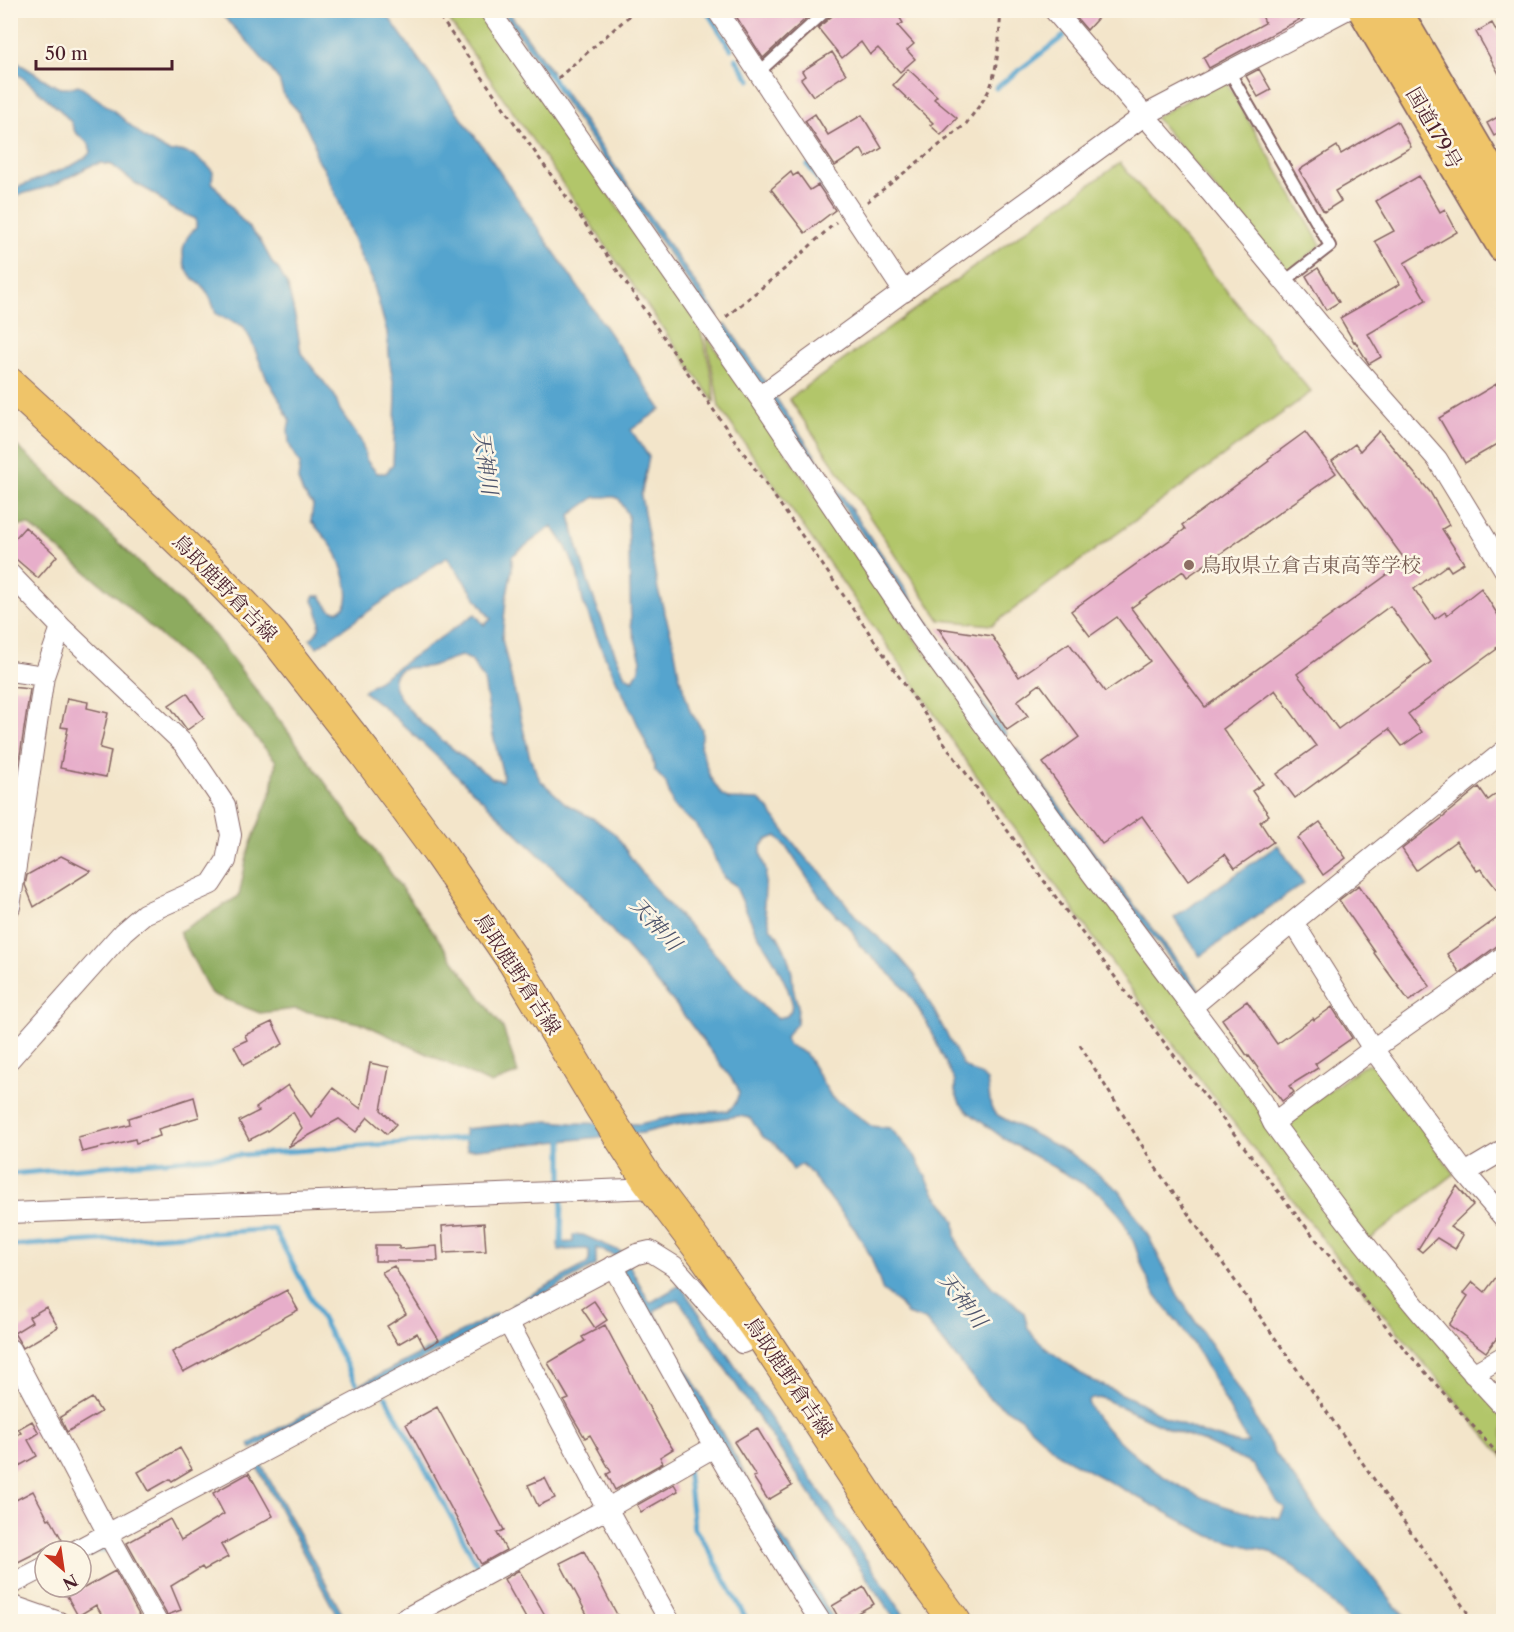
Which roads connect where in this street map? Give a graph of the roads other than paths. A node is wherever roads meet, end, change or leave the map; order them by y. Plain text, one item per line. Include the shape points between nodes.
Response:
1 (489, 10) edge
2 (717, 10) edge
3 (827, 10) edge
4 (1054, 10) edge
5 (1346, 10) edge
6 (1365, 10) edge
7 (1394, 10) edge
8 (1230, 71) junction
9 (758, 73) junction
10 (1145, 115) junction
11 (1503, 197) edge
12 (1503, 246) edge
13 (1285, 281) junction
14 (904, 292) junction
15 (10, 384) edge
16 (759, 397) junction
17 (1503, 569) edge
18 (10, 574) edge
19 (61, 627) junction
20 (10, 671) edge
21 (44, 676) junction
22 (1503, 751) edge
23 (19, 791) edge
24 (11, 906) edge
25 (1293, 922) junction
26 (1503, 956) edge
27 (1193, 1006) junction
28 (1373, 1049) junction
29 (10, 1059) edge
30 (1273, 1123) junction
31 (1503, 1150) edge
32 (1465, 1173) junction
33 (650, 1183) junction
34 (10, 1213) edge
35 (1503, 1218) edge
36 (613, 1266) junction
37 (508, 1322) junction
38 (761, 1335) junction
39 (12, 1356) edge
40 (1503, 1356) edge
41 (1473, 1374) junction
42 (1503, 1407) edge
43 (714, 1447) junction
44 (608, 1508) junction
45 (108, 1534) junction
46 (93, 1542) edge
47 (33, 1573) edge
48 (10, 1585) edge
49 (10, 1605) edge
50 (59, 1622) edge
51 (157, 1622) edge
52 (399, 1622) edge
53 (670, 1622) edge
54 (820, 1622) edge
55 (955, 1622) edge

1 - 16 street
2 - 9 street
3 - 9 lane
4 - 10 street
5 - 8 street
6 - 12 highway, 国道179号
7 - 11 highway, 国道179号
8 - 10 street
8 - 13 lane via 1330,246
9 - 14 street
10 - 13 street
10 - 14 street
13 - 17 street via 1437,459
14 - 16 street
15 - 33 main road, 鳥取鹿野倉吉線 via 151,513 272,634 439,853 514,962
16 - 27 street via 921,638
18 - 19 street
19 - 21 street
19 - 29 street via 184,744 225,805 231,834 226,861 211,884 144,914 123,932
20 - 21 street
21 - 23 street
22 - 25 street
23 - 24 street
25 - 27 street
25 - 28 street
26 - 28 street
27 - 30 street via 1263,1102
28 - 30 street
28 - 32 street
30 - 41 street via 1362,1242
31 - 32 street
32 - 35 street
33 - 34 street
33 - 38 main road, 鳥取鹿野倉吉線
36 - 37 street
36 - 38 street via 650,1251 674,1266 742,1343
36 - 43 street
37 - 44 street
37 - 45 street
38 - 55 main road, 鳥取鹿野倉吉線
39 - 45 street
40 - 41 street
41 - 42 street
43 - 44 street
43 - 54 street
44 - 52 street
44 - 53 street
45 - 46 street
45 - 51 street
47 - 48 street
49 - 50 street

